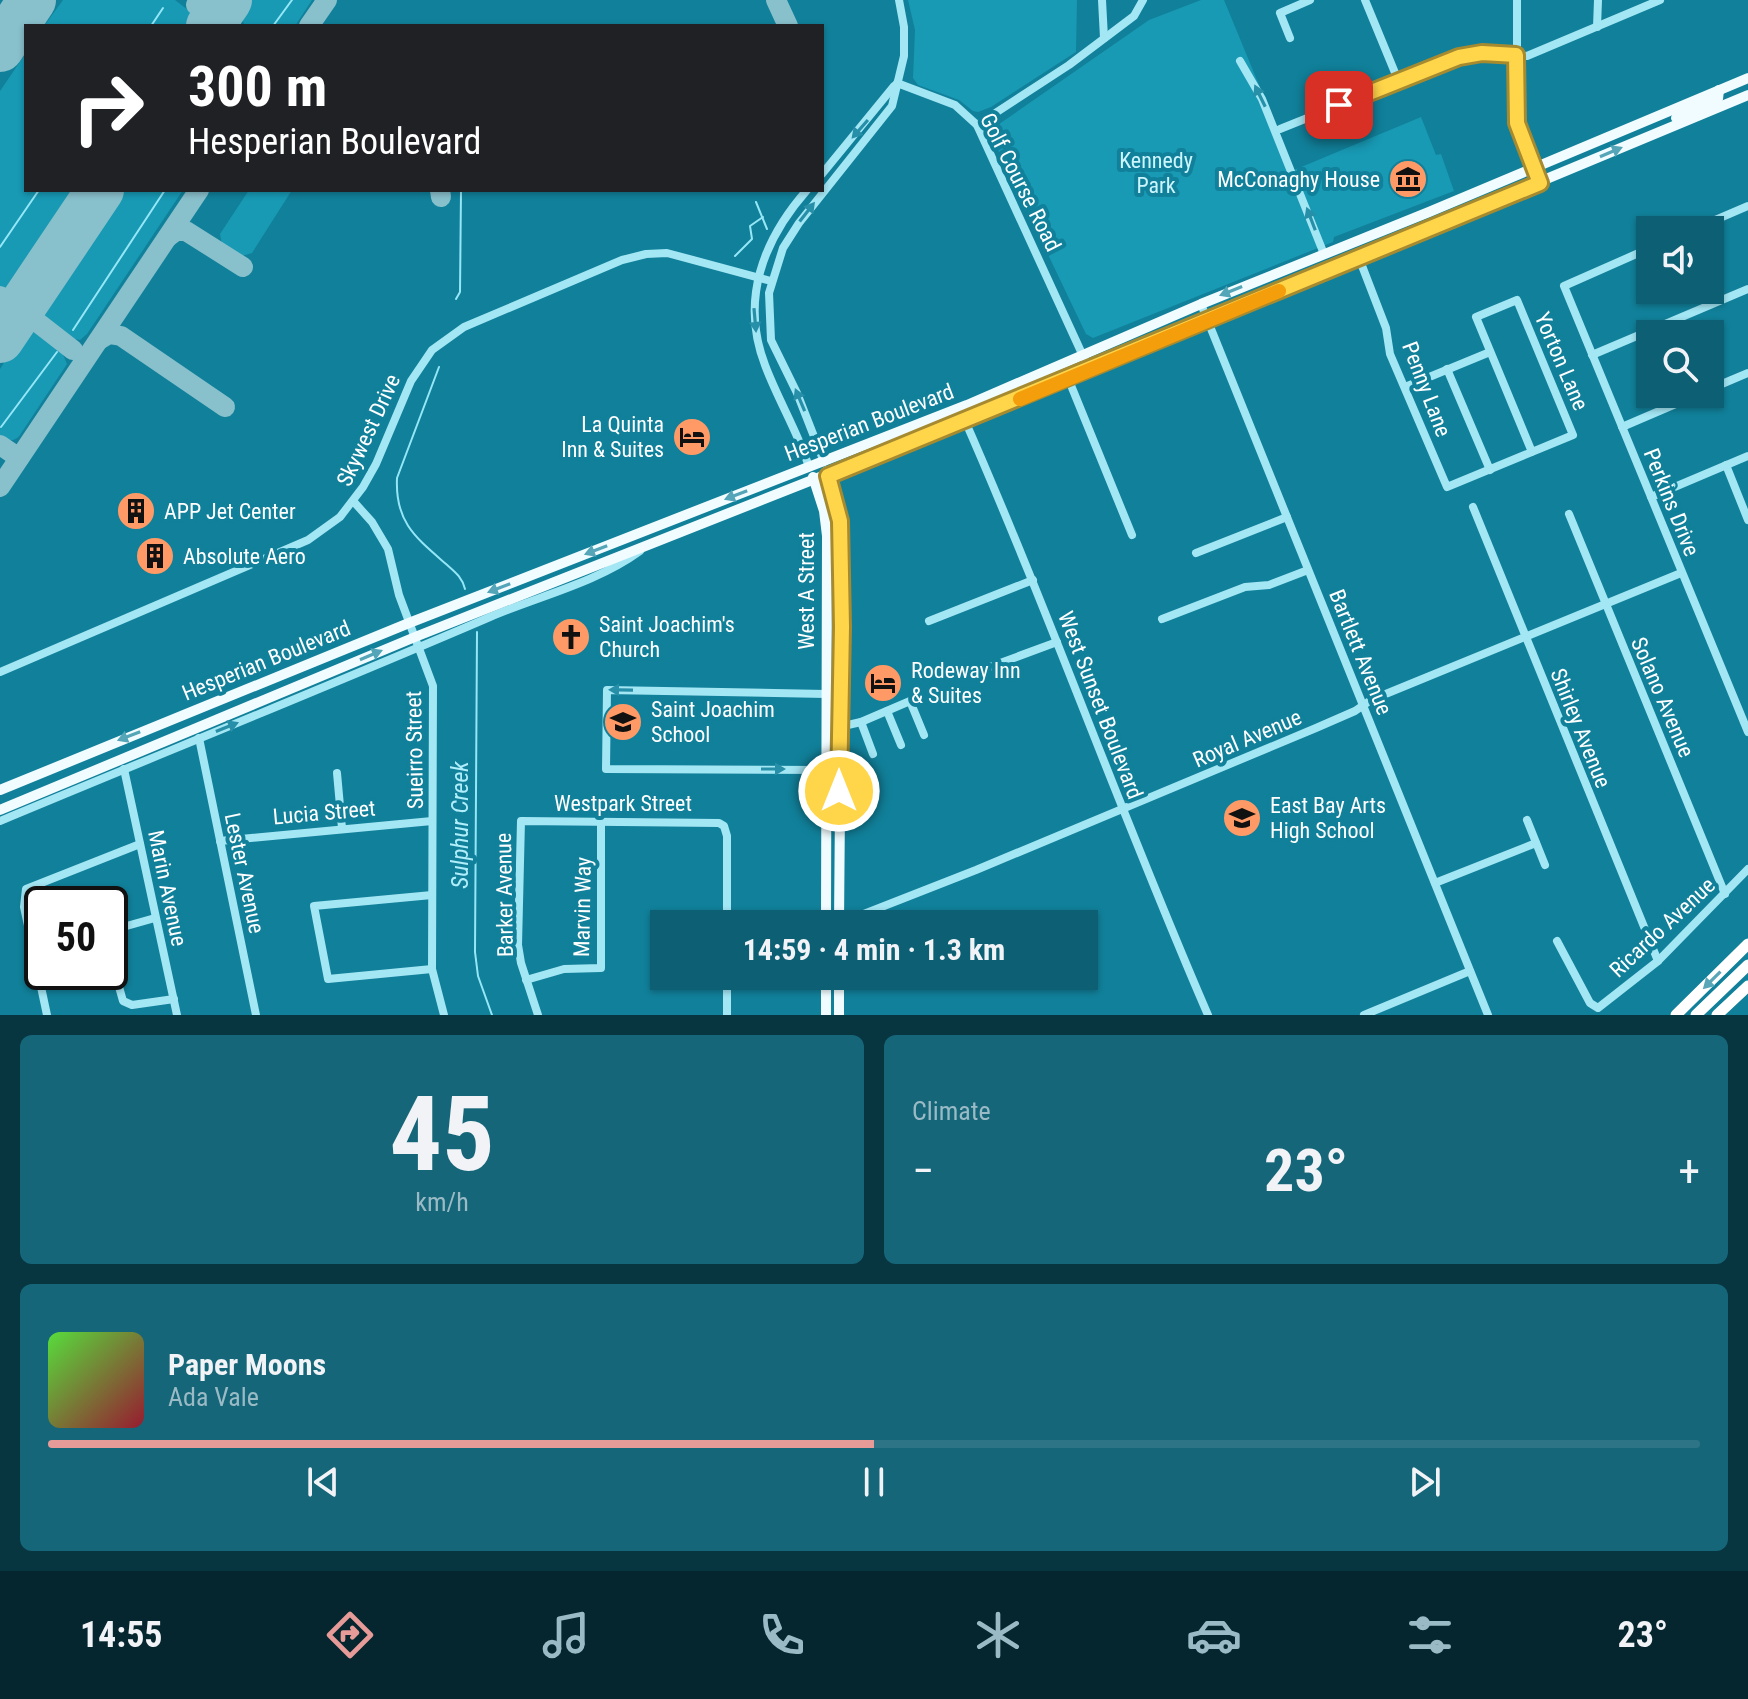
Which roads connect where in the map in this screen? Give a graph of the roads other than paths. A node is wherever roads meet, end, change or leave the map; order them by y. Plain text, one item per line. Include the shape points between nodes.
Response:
1 (899, 0) edge
2 (1102, 0) edge
3 (1143, 0) edge
4 (1310, 0) edge
5 (1365, 0) edge
6 (1517, 0) edge
7 (1598, 0) edge
8 (1660, 0) edge
9 (1597, 27) junction
10 (1104, 38) junction
11 (1290, 38) dead end
12 (1516, 55) junction
13 (1240, 61) dead end
14 (1748, 78) edge
15 (1398, 80) junction
16 (897, 83) junction
17 (1748, 85) edge
18 (1719, 90) junction
19 (1748, 95) edge
20 (1722, 106) junction
21 (977, 125) junction
22 (1280, 129) dead end
23 (1663, 130) junction
24 (1533, 168) junction
25 (824, 172) edge
26 (1540, 183) junction
27 (824, 191) edge
28 (805, 192) edge
29 (823, 192) edge
30 (1748, 206) edge
31 (1724, 216) edge
32 (1409, 220) junction
33 (1392, 244) junction
34 (1324, 254) junction
35 (1636, 254) edge
36 (1359, 258) junction
37 (758, 278) junction
38 (771, 281) junction
39 (1748, 289) edge
40 (1201, 304) junction
41 (1207, 321) junction
42 (1490, 352) junction
43 (1084, 354) junction
44 (1592, 355) junction
45 (1089, 369) junction
46 (1447, 369) junction
47 (1748, 373) edge
48 (1068, 378) junction
49 (1724, 383) edge
50 (1405, 387) junction
51 (960, 408) junction
52 (1666, 408) edge
53 (965, 421) junction
54 (1622, 427) junction
55 (1532, 452) junction
56 (1748, 456) edge
57 (824, 462) junction
58 (1726, 465) junction
59 (809, 467) junction
60 (1490, 470) junction
61 (828, 476) junction
62 (814, 481) junction
63 (1651, 497) junction
64 (354, 502) junction
65 (1473, 507) dead end
66 (1569, 514) dead end
67 (1287, 517) junction
68 (1748, 520) edge
69 (1132, 535) dead end
70 (643, 548) junction
71 (1196, 553) dead end
72 (1308, 570) junction
73 (1681, 573) junction
74 (1033, 580) junction
75 (1605, 604) junction
76 (826, 605) junction
77 (842, 619) junction
78 (1162, 619) dead end
79 (929, 621) dead end
80 (409, 623) junction
81 (415, 637) junction
82 (1525, 637) junction
83 (1057, 642) junction
84 (420, 649) junction
85 (0, 672) edge
86 (973, 673) dead end
87 (826, 694) junction
88 (839, 701) junction
89 (1363, 705) junction
90 (887, 711) junction
91 (861, 722) junction
92 (839, 727) junction
93 (1748, 732) edge
94 (924, 735) dead end
95 (199, 738) junction
96 (901, 745) dead end
97 (873, 754) dead end
98 (124, 769) junction
99 (827, 770) junction
100 (337, 773) dead end
101 (0, 790) edge
102 (1123, 809) junction
103 (0, 810) edge
104 (1527, 820) dead end
105 (0, 821) edge
106 (432, 821) junction
107 (521, 821) joint
108 (601, 821) junction
109 (342, 828) junction
110 (220, 841) junction
111 (1536, 843) junction
112 (140, 844) junction
113 (1545, 865) dead end
114 (1748, 869) edge
115 (1435, 883) junction
116 (1725, 894) junction
117 (432, 895) junction
118 (727, 910) edge
119 (825, 910) edge
120 (839, 910) edge
121 (874, 910) edge
122 (155, 918) junction
123 (128, 926) edge
124 (1557, 941) dead end
125 (1748, 944) edge
126 (1658, 961) junction
127 (1748, 965) edge
128 (432, 969) junction
129 (1470, 971) junction
130 (526, 980) junction
131 (1748, 986) edge
132 (120, 990) edge
133 (727, 990) edge
134 (826, 990) edge
135 (839, 990) edge
136 (174, 999) junction
137 (47, 1015) edge
138 (177, 1015) edge
139 (256, 1015) edge
140 (444, 1015) edge
141 (538, 1015) edge
142 (727, 1015) edge
143 (826, 1015) edge
144 (839, 1015) edge
145 (1208, 1015) edge
146 (1364, 1015) edge
147 (1488, 1015) edge
148 (1676, 1015) edge
149 (1696, 1015) edge
150 (1717, 1015) edge

1 - 16 street via 904,56
2 - 10 street
3 - 10 street via 1134,16
4 - 11 street via 1280,13
5 - 15 street
6 - 12 street
7 - 9 street
8 - 9 street
9 - 12 street via 1527,56
10 - 21 street
12 - 15 street via 1459,57
12 - 24 street via 1517,123
34 -> 13 street via 1262,99
14 - 18 main road, Hesperian Boulevard
15 - 22 street
16 - 21 street, Golf Course Road via 955,105
16 -> 25 street
27 -> 16 street, West A Street via 892,106
17 - 20 main road via 1726,94
18 - 23 main road via 1718,99 1677,117
18 - 24 main road, Hesperian Boulevard
19 - 20 main road, Hesperian Boulevard
20 - 23 main road, Hesperian Boulevard
21 - 43 street, Golf Course Road
26 -> 23 main road, Hesperian Boulevard
24 - 26 street
24 - 32 main road, Hesperian Boulevard
26 - 33 main road, Hesperian Boulevard
28 - 37 street, West A Street via 777,228
38 -> 29 street, West A Street via 790,235
30 - 31 street
32 - 33 main road via 1397,230
32 - 34 main road, Hesperian Boulevard
33 - 36 main road, Hesperian Boulevard
34 -> 40 main road, Hesperian Boulevard
35 - 44 street, Perkins Drive via 1564,286
36 - 41 main road, Hesperian Boulevard
36 - 50 street, Penny Lane
37 - 38 street, Skywest Drive
37 -> 59 street, West A Street via 754,314 759,347
37 - 64 street, Skywest Drive via 675,255 646,254 455,332 415,372
57 -> 38 street, West A Street via 771,340
39 - 44 street
40 - 41 street, Bartlett Avenue
40 - 43 main road, Hesperian Boulevard
41 - 45 main road, Hesperian Boulevard
41 - 67 street, Bartlett Avenue
42 - 46 street
42 - 55 street
42 - 55 street, Yorton Lane via 1476,317 1517,300 1573,435
43 - 45 street, Golf Course Road
43 - 51 main road, Hesperian Boulevard
44 - 54 street, Perkins Drive
45 - 48 main road, Hesperian Boulevard
46 - 50 street
46 - 60 street
47 - 49 street
48 - 53 main road, Hesperian Boulevard
48 - 69 street
50 - 60 street, Penny Lane via 1447,487
51 - 53 street, West Sunset Boulevard
51 - 57 main road, Hesperian Boulevard
52 - 54 street
53 - 61 main road, Hesperian Boulevard
53 - 74 street, West Sunset Boulevard
54 - 63 street, Perkins Drive
55 - 60 street
56 - 58 street
57 - 59 main road, Hesperian Boulevard
57 - 61 main road, West A Street
58 - 63 street
58 - 68 street
59 - 62 main road, West A Street
59 -> 80 main road, Hesperian Boulevard
61 - 62 main road, Hesperian Boulevard
61 - 77 main road, West A Street via 840,521
62 - 70 main road, Hesperian Boulevard
62 - 76 main road, West A Street via 826,522
63 - 73 street, Perkins Drive
64 - 80 street, Sueirro Street via 388,549
64 - 85 street, Skywest Drive via 308,540
65 - 82 street, Shirley Avenue
66 - 75 street, Solano Avenue
67 - 71 street
67 - 72 street, Bartlett Avenue
70 - 81 main road, Hesperian Boulevard
70 - 84 street, Hesperian Boulevard via 619,566
72 - 78 street
72 - 89 street, Bartlett Avenue
73 - 75 street, Royal Avenue
73 - 93 street, Perkins Drive
74 - 79 street
74 - 83 street, West Sunset Boulevard
75 - 82 street, Royal Avenue
75 - 116 street, Solano Avenue
76 - 77 main road
76 - 87 main road, West A Street
77 - 88 main road, West A Street
80 - 81 street, Sueirro Street
80 -> 101 main road, Hesperian Boulevard
81 - 84 street, Sueirro Street
103 -> 81 main road, Hesperian Boulevard
82 - 89 street, Royal Avenue
82 - 126 street, Shirley Avenue
83 - 86 street
83 - 102 street, West Sunset Boulevard
95 -> 84 street, Hesperian Boulevard
84 - 106 street, Sueirro Street via 433,686
87 - 88 main road
87 - 99 main road, West A Street
87 -> 99 street via 607,690 606,769
88 - 92 main road, West A Street
89 - 102 street, Royal Avenue
89 - 115 street, Bartlett Avenue
90 - 91 street
90 - 94 street via 910,701
90 - 96 street
91 - 92 street
91 - 97 street
92 - 120 main road, West A Street
95 - 98 street, Hesperian Boulevard
95 - 110 street, Lester Avenue
98 - 105 street, Hesperian Boulevard
98 - 112 street, Marin Avenue
99 - 119 main road, West A Street
100 - 109 street
102 - 121 street, Royal Avenue
102 - 145 street, West Sunset Boulevard
104 - 111 street
106 - 109 street, Lucia Street
106 - 117 street, Sueirro Street
107 - 108 street, Westpark Street
107 - 130 street, Barker Avenue via 518,945
108 - 118 street, Westpark Street via 713,821 724,826
108 - 130 street, Marvin Way via 601,968 564,969
109 - 110 street, Lucia Street
110 - 139 street, Lester Avenue
111 - 113 street
111 - 115 street
112 - 122 street, Marin Avenue
112 - 137 street via 26,889 24,907
114 - 116 street, Ricardo Avenue
115 - 129 street, Bartlett Avenue
116 - 126 street, Ricardo Avenue
117 - 128 street, Sueirro Street
117 - 128 street via 314,906 328,979
122 - 123 street
122 - 136 street, Marin Avenue
124 - 126 street, Ricardo Avenue via 1590,1003 1598,1008
125 -> 148 highway
127 - 149 highway
128 - 140 street, Sueirro Street
129 - 146 street
129 - 147 street, Bartlett Avenue
130 - 141 street, Barker Avenue
131 - 150 highway
132 - 136 street via 123,1001 132,1005
133 - 142 street
134 - 143 main road
135 - 144 main road
136 - 138 street, Marin Avenue

